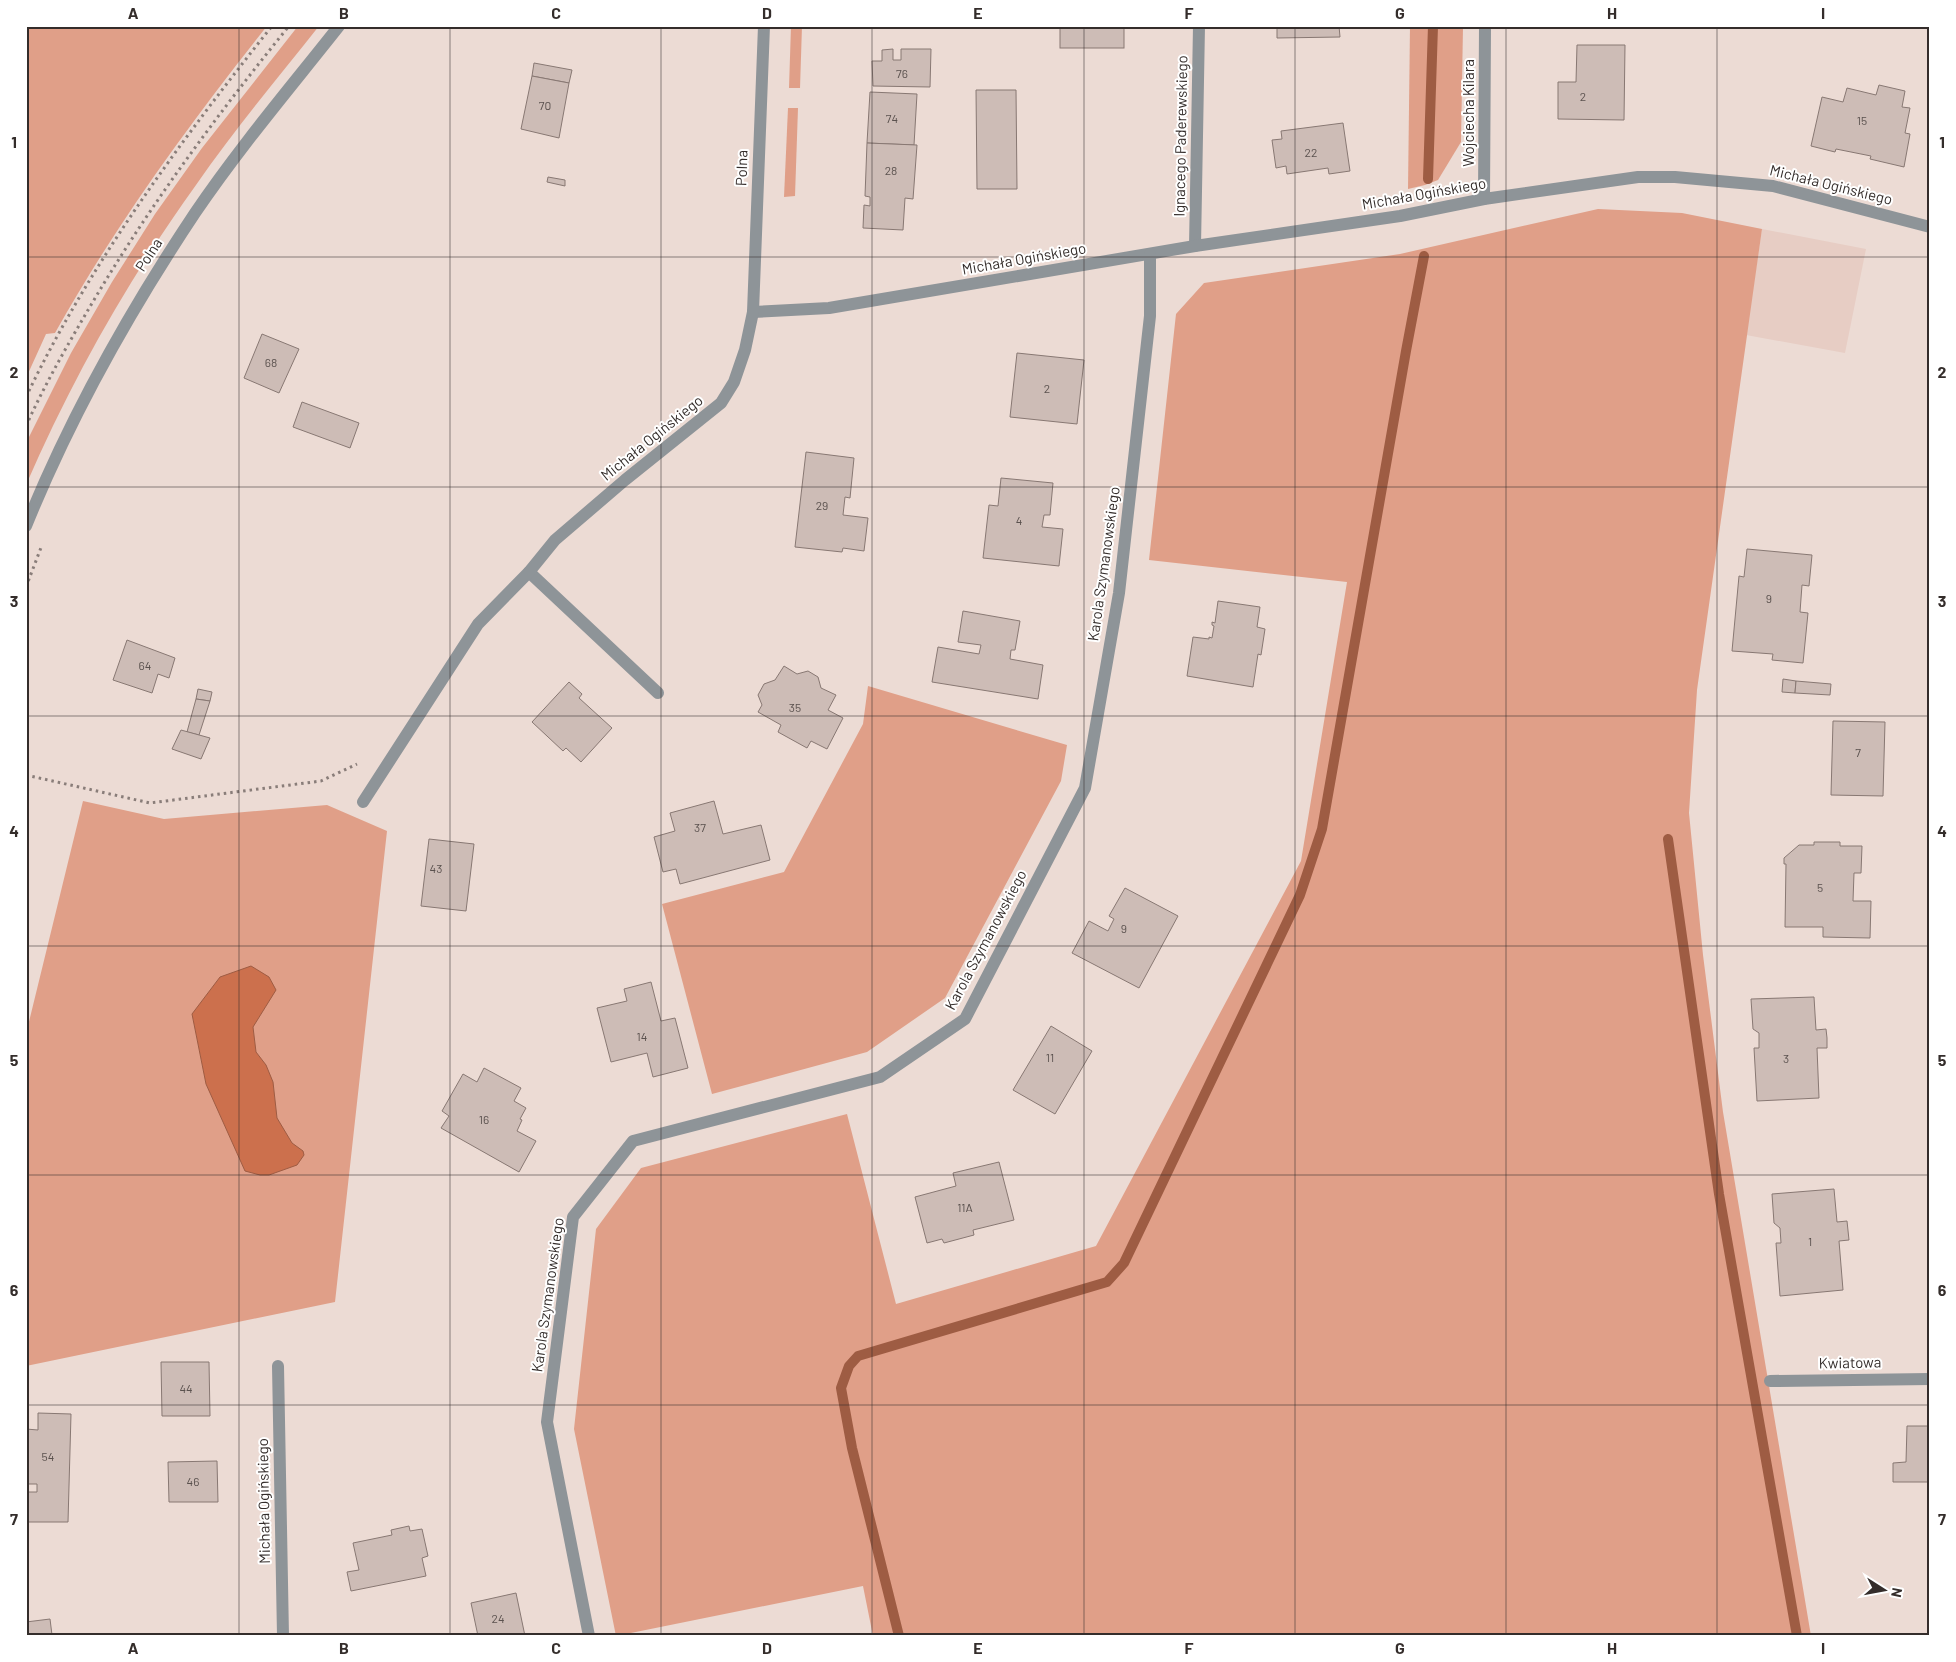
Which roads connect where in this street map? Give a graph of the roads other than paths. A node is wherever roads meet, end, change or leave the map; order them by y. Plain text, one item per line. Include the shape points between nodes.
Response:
1 (339, 26) edge
2 (764, 26) edge
3 (1200, 26) edge
4 (1485, 26) edge
5 (1484, 199) junction
6 (1930, 227) edge
7 (1195, 246) junction
8 (1150, 254) junction
9 (753, 312) junction
10 (26, 526) edge
11 (529, 572) junction
12 (658, 693) dead end
13 (363, 802) dead end
14 (278, 1366) dead end
15 (1930, 1378) edge
16 (1770, 1381) dead end
17 (283, 1636) edge
18 (589, 1636) edge

1 - 10 street, Polna via 242,148 131,312 74,416
2 - 9 street, Polna
3 - 7 street, Ignacego Paderewskiego
4 - 5 street, Wojciecha Kilara
5 - 6 street, Michała Ogińskiego via 1638,177 1675,177 1773,186
5 - 7 street, Michała Ogińskiego via 1400,216
7 - 8 street, Michała Ogińskiego
8 - 9 street, Michała Ogińskiego via 829,308
8 - 18 street, Karola Szymanowskiego via 1150,316 1119,593 1085,788 966,1019 880,1077 633,1141 573,1217 547,1422
9 - 11 street, Michała Ogińskiego via 734,382 721,403 555,540
11 - 12 street
11 - 13 street, Michała Ogińskiego via 478,624
14 - 17 street, Michała Ogińskiego
15 - 16 street, Kwiatowa

